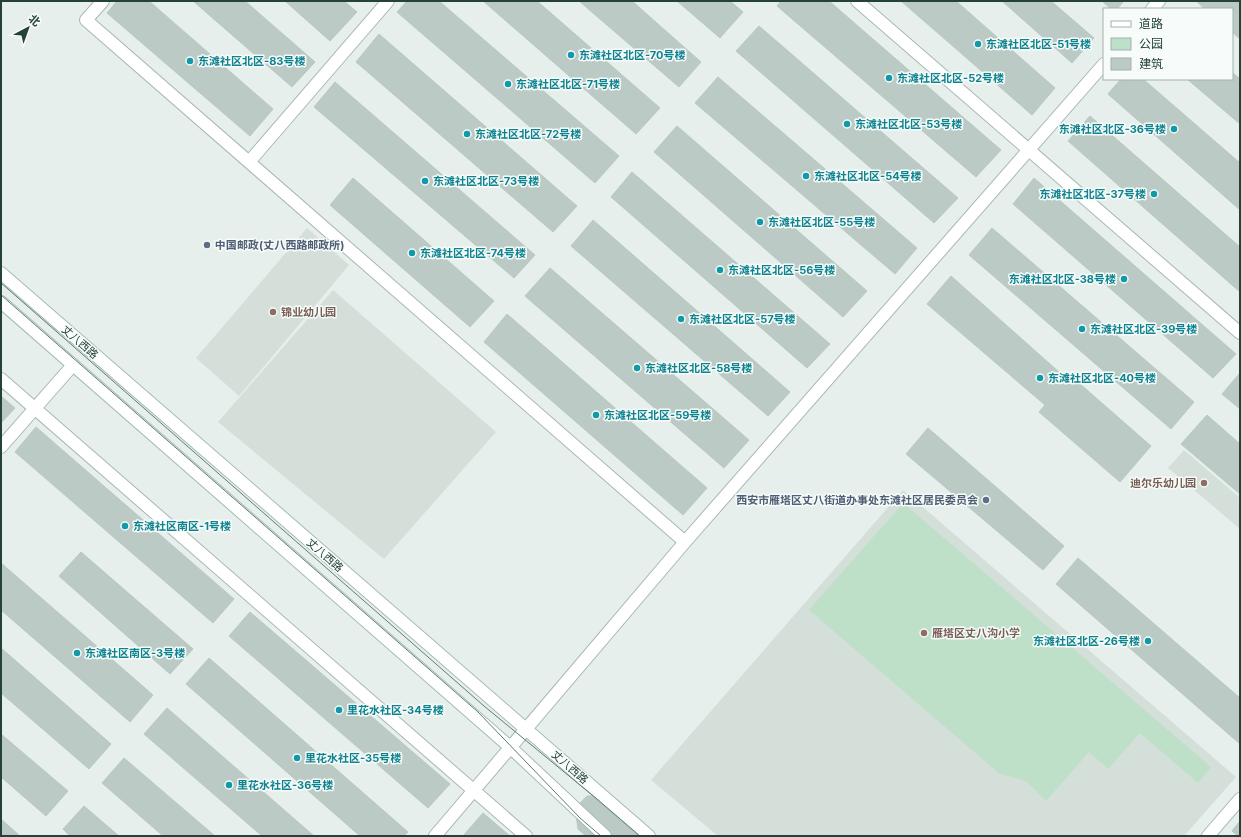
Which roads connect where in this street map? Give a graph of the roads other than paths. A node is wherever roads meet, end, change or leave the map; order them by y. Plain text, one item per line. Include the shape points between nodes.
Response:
1 (103, 1) edge
2 (388, 1) edge
3 (858, 1) edge
4 (1103, 65) edge
5 (1030, 150) junction
6 (250, 162) junction
7 (1, 273) edge
8 (1, 302) edge
9 (1240, 333) edge
10 (73, 365) junction
11 (1, 379) edge
12 (35, 408) junction
13 (1, 448) edge
14 (685, 542) junction
15 (526, 730) junction
16 (510, 748) junction
17 (474, 791) junction
18 (1240, 799) edge
19 (435, 836) edge
20 (526, 836) edge
21 (605, 836) edge
22 (649, 836) edge
23 (1208, 836) edge

1 - 6 street via 86,20
2 - 6 street
3 - 5 street
4 - 5 street
5 - 9 street
5 - 14 street
6 - 14 street
7 - 15 street, 丈八西路
8 - 10 street, 丈八西路
10 - 12 street
10 - 16 street, 丈八西路
11 - 12 street
12 - 13 street
12 - 17 street
14 - 15 street
15 - 16 street
15 - 22 street, 丈八西路
16 - 17 street
16 - 21 street, 丈八西路
17 - 19 street
17 - 20 street
18 - 23 street

